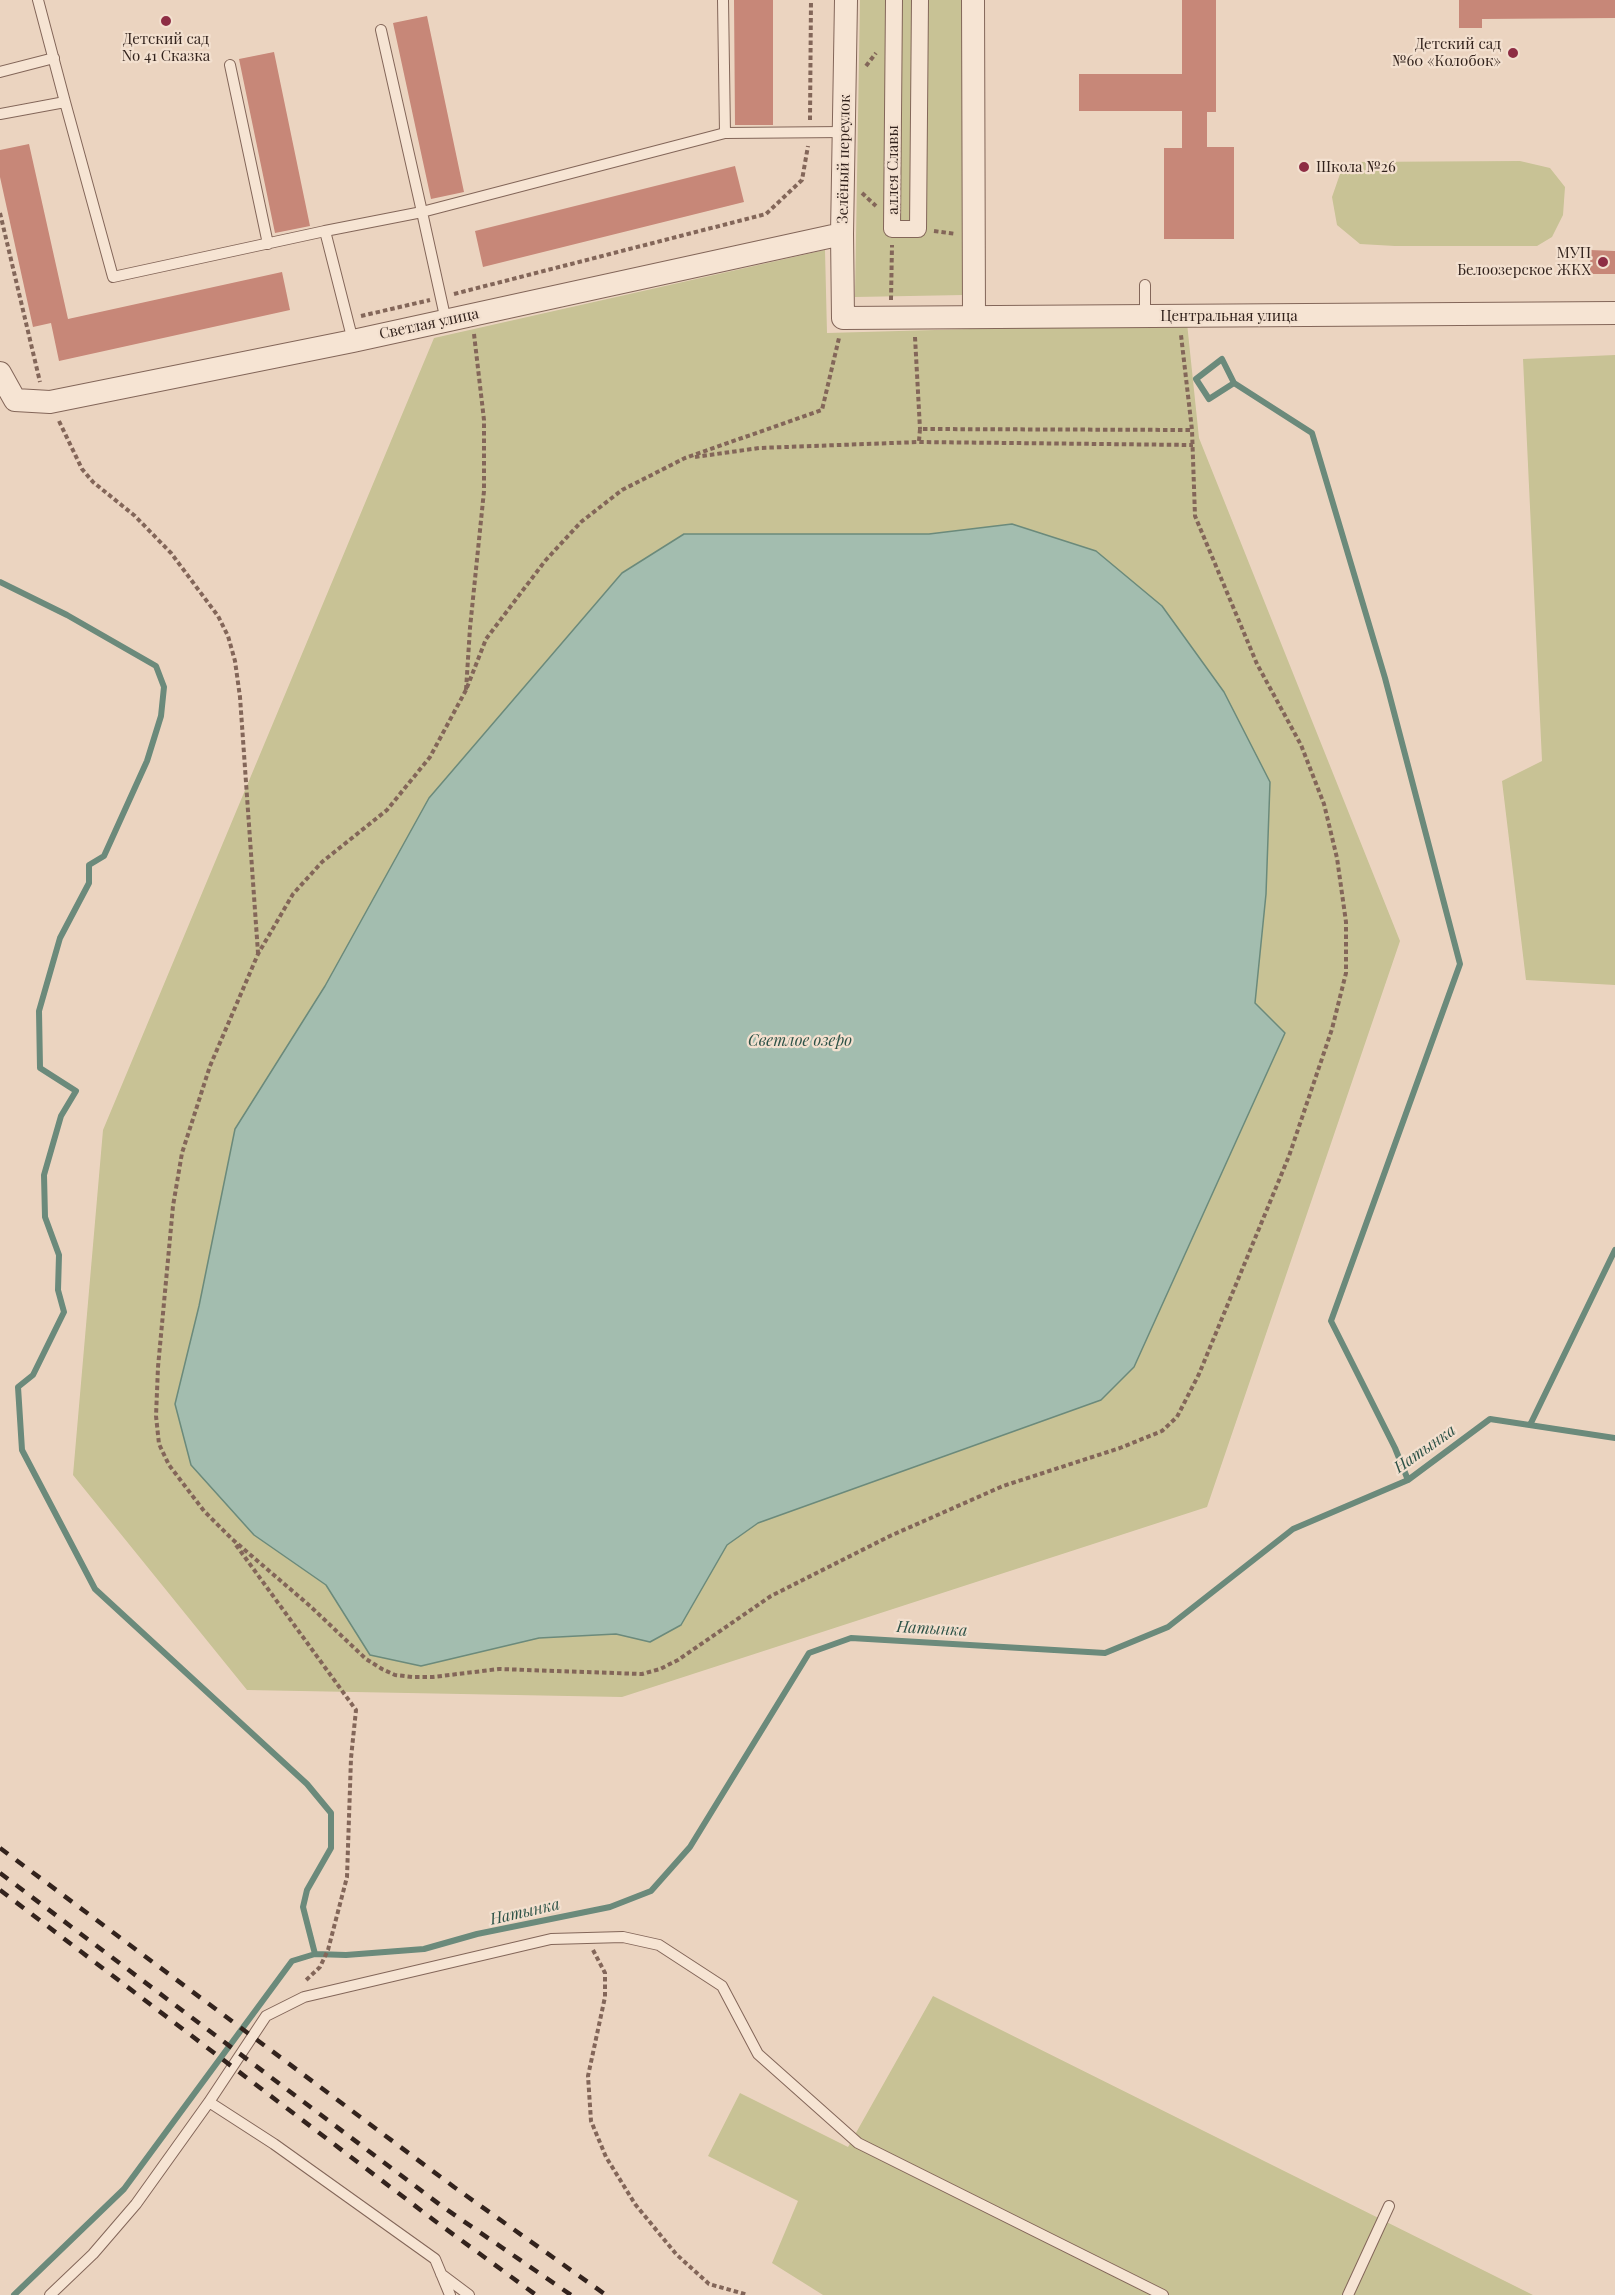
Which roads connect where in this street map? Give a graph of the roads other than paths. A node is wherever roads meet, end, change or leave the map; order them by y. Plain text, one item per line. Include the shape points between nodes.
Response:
1 (38, 0) edge
2 (723, 0) edge
3 (846, 0) edge
4 (894, 0) edge
5 (920, 0) edge
6 (973, 0) edge
7 (381, 30) dead end
8 (54, 58) junction
9 (230, 65) dead end
10 (0, 72) edge
11 (65, 102) junction
12 (0, 114) edge
13 (845, 132) junction
14 (725, 133) junction
15 (422, 212) junction
16 (325, 231) junction
17 (842, 234) junction
18 (268, 244) junction
19 (1145, 285) dead end
20 (1615, 313) edge
21 (974, 316) junction
22 (1145, 317) junction
23 (843, 318) joint
24 (446, 321) junction
25 (353, 341) junction
26 (0, 374) edge
27 (209, 2102) junction
28 (1389, 2206) dead end
29 (441, 2274) junction
30 (50, 2295) edge
31 (450, 2295) edge
32 (469, 2295) edge
33 (1163, 2295) edge
34 (1348, 2295) edge

1 - 8 lane
2 - 14 lane
3 - 13 street, Зелёный переулок
4 - 5 street, аллея Славы via 892,225 918,229
6 - 21 street
7 - 15 lane
8 - 10 lane
8 - 11 lane
9 - 18 lane
11 - 12 lane
11 - 18 lane via 113,277
13 - 14 lane
13 - 17 street, Зелёный переулок
14 - 15 lane
15 - 16 lane
15 - 24 lane
16 - 18 lane
16 - 25 lane
17 - 23 street, Зелёный переулок
17 - 24 street, Светлая улица
19 - 22 lane
20 - 22 street, Центральная улица
21 - 22 street, Центральная улица
21 - 23 street, Центральная улица
24 - 25 street, Светлая улица
25 - 26 street, Светлая улица via 50,402 15,400
27 - 29 lane via 435,2259
27 - 30 lane via 136,2204 93,2254
27 - 33 lane via 266,2016 304,1997 551,1939 623,1936 659,1945 722,1986 758,2054 858,2143
28 - 34 lane
29 - 31 lane
29 - 32 lane

